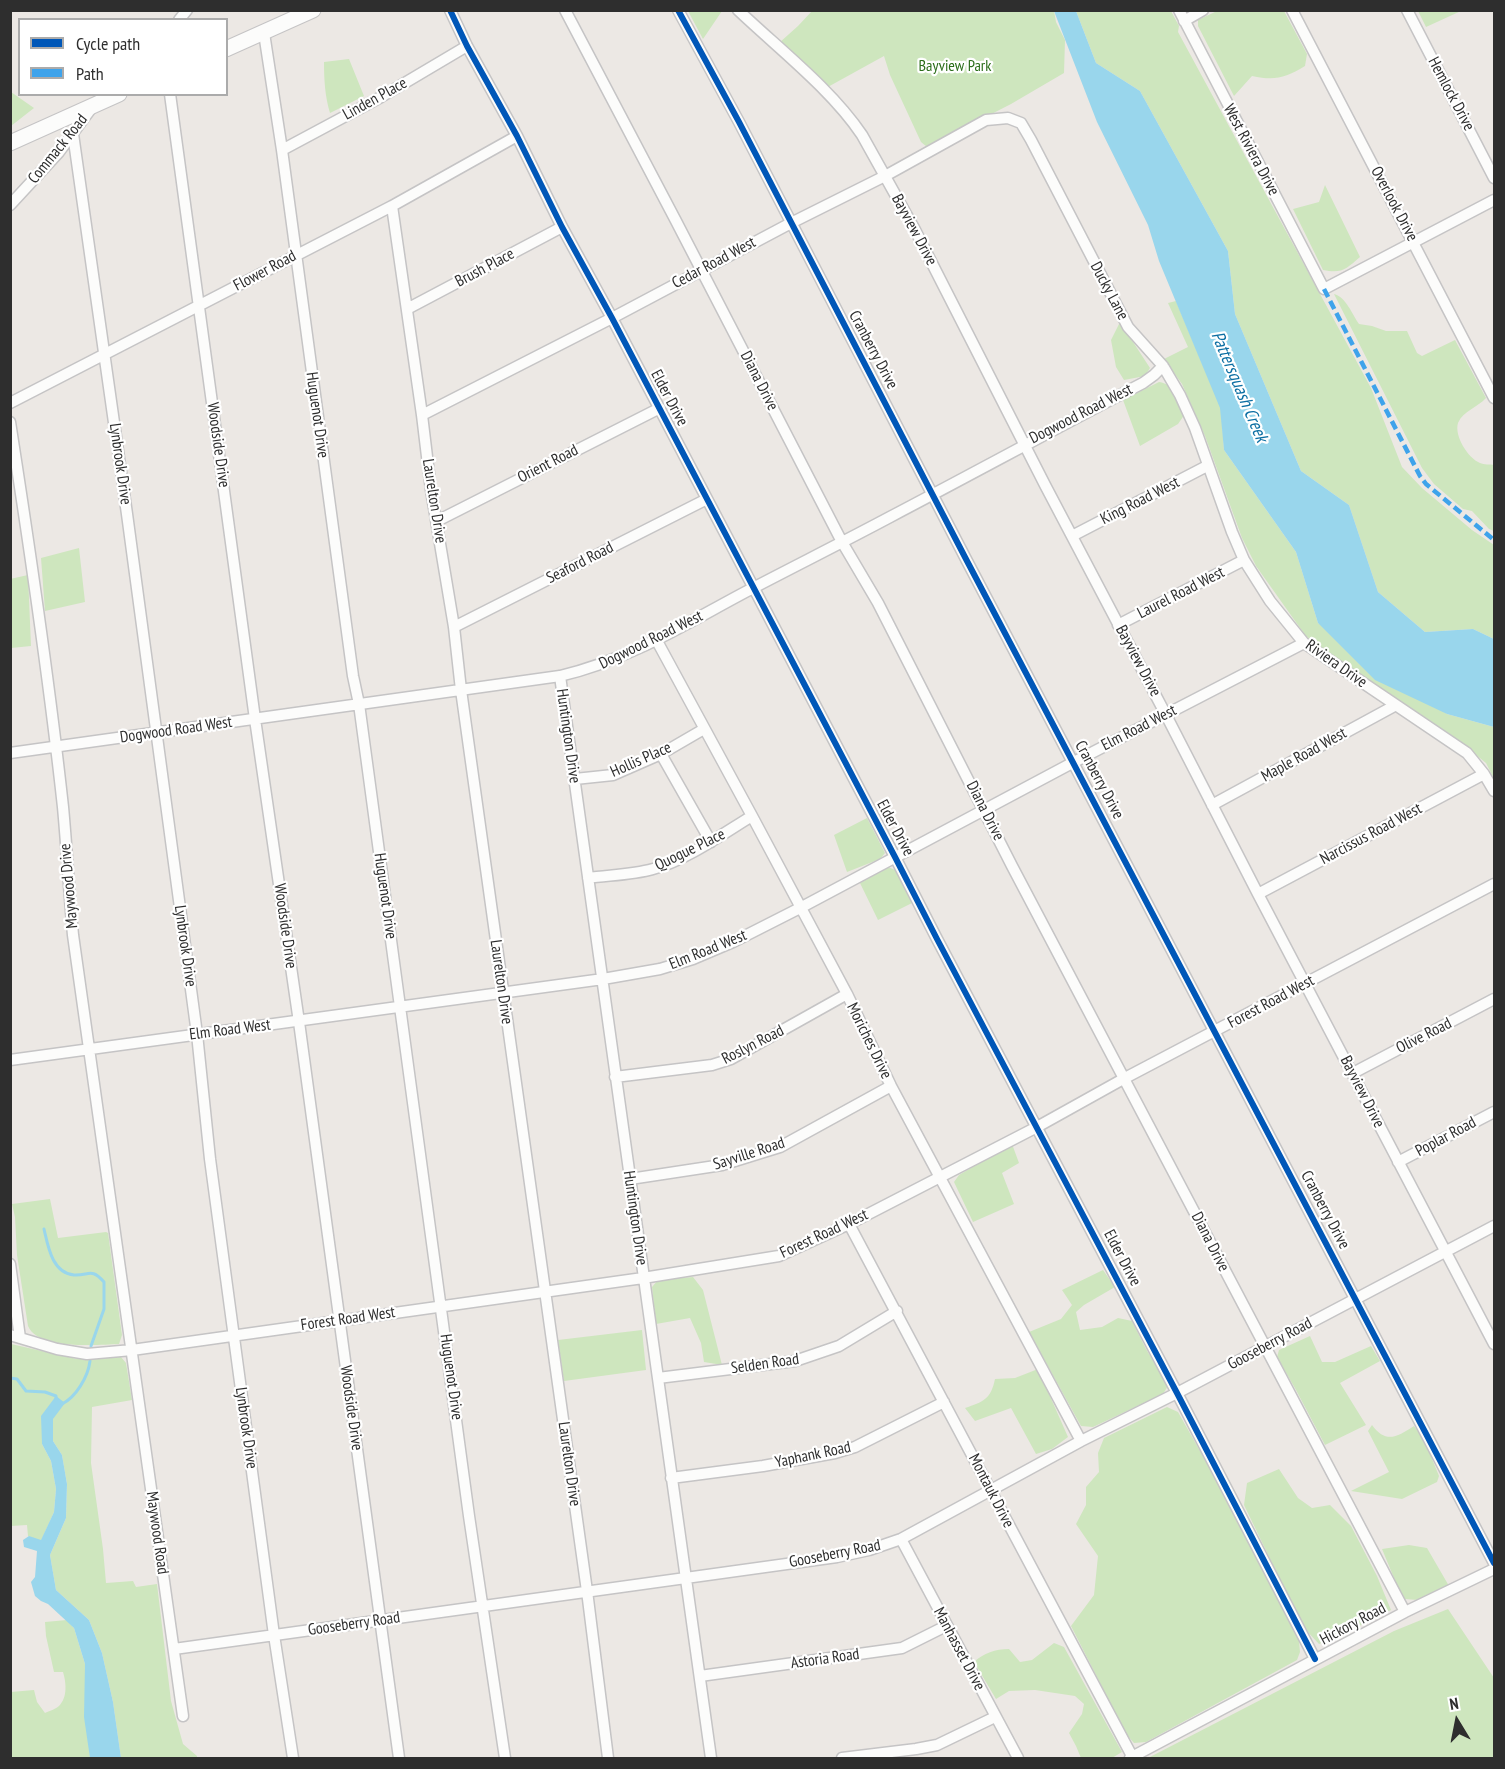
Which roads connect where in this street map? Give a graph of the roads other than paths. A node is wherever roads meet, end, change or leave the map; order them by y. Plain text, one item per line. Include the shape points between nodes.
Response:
1 (313, 10) edge
2 (450, 10) edge
3 (565, 10) edge
4 (678, 10) edge
5 (1203, 10) edge
6 (1292, 10) edge
7 (1407, 10) edge
8 (738, 11) edge
9 (1181, 16) edge
10 (264, 33) junction
11 (467, 46) junction
12 (228, 48) edge
13 (105, 96) edge
14 (115, 96) edge
15 (170, 96) edge
16 (93, 106) junction
17 (1008, 118) joint
18 (73, 134) junction
19 (518, 136) junction
20 (10, 142) edge
21 (282, 150) junction
22 (885, 176) junction
23 (1494, 178) edge
24 (1494, 200) edge
25 (10, 205) edge
26 (392, 206) junction
27 (791, 223) junction
28 (562, 227) junction
29 (1414, 242) junction
30 (296, 255) junction
31 (701, 270) junction
32 (199, 307) junction
33 (407, 309) junction
34 (612, 318) junction
35 (104, 356) junction
36 (1163, 366) junction
37 (1494, 398) edge
38 (10, 403) edge
39 (660, 408) junction
40 (422, 415) junction
41 (10, 422) edge
42 (1024, 444) junction
43 (1208, 466) junction
44 (933, 495) junction
45 (707, 499) junction
46 (437, 521) junction
47 (1072, 536) junction
48 (842, 542) junction
49 (1244, 561) junction
50 (753, 588) junction
51 (1119, 625) junction
52 (454, 627) junction
53 (657, 641) junction
54 (1304, 643) junction
55 (560, 676) junction
56 (460, 690) junction
57 (359, 704) junction
58 (1396, 705) junction
59 (1166, 715) junction
60 (255, 719) junction
61 (704, 729) junction
62 (156, 733) junction
63 (56, 747) junction
64 (10, 753) edge
65 (661, 754) junction
66 (1074, 762) junction
67 (1484, 774) junction
68 (575, 779) junction
69 (1494, 791) edge
70 (1212, 805) junction
71 (984, 809) junction
72 (752, 816) junction
73 (711, 842) junction
74 (896, 857) junction
75 (588, 878) junction
76 (1494, 884) edge
77 (1258, 894) junction
78 (800, 908) junction
79 (603, 979) junction
80 (1305, 983) junction
81 (503, 992) junction
82 (847, 994) junction
83 (1494, 999) edge
84 (401, 1007) junction
85 (299, 1022) junction
86 (1215, 1032) junction
87 (197, 1034) junction
88 (88, 1050) junction
89 (10, 1060) edge
90 (1353, 1073) junction
91 (615, 1077) junction
92 (1125, 1078) junction
93 (891, 1086) junction
94 (1494, 1112) edge
95 (1037, 1127) junction
96 (1398, 1162) junction
97 (939, 1176) junction
98 (630, 1179) junction
99 (849, 1224) junction
100 (1494, 1226) edge
101 (1446, 1251) junction
102 (10, 1264) edge
103 (643, 1278) junction
104 (544, 1292) junction
105 (1356, 1299) junction
106 (441, 1306) junction
107 (897, 1311) junction
108 (339, 1320) junction
109 (233, 1335) junction
110 (15, 1337) edge
111 (1494, 1341) edge
112 (1264, 1346) junction
113 (132, 1350) junction
114 (657, 1378) junction
115 (1177, 1393) junction
116 (944, 1402) junction
117 (1081, 1441) junction
118 (671, 1478) junction
119 (992, 1490) junction
120 (901, 1539) junction
121 (1494, 1563) edge
122 (1494, 1569) edge
123 (686, 1578) junction
124 (587, 1591) junction
125 (483, 1605) junction
126 (1406, 1612) junction
127 (380, 1620) junction
128 (946, 1626) junction
129 (274, 1635) junction
130 (174, 1649) junction
131 (1315, 1659) junction
132 (700, 1676) junction
133 (183, 1716) dead end
134 (995, 1717) junction
135 (292, 1758) edge
136 (399, 1758) edge
137 (505, 1758) edge
138 (608, 1758) edge
139 (711, 1758) edge
140 (842, 1758) edge
141 (1018, 1758) edge
142 (1132, 1758) edge

1 - 10 main road
2 - 11 street, Elder Drive
3 - 31 street, Diana Drive
4 - 27 street, Cranberry Drive
5 - 9 street
6 - 29 street, Overlook Drive
7 - 23 street, Hemlock Drive
8 - 22 street, Bayview Drive via 853,122
9 - 29 street, West Riviera Drive via 1324,289
10 - 12 main road
10 - 21 street, Huguenot Drive
11 - 19 street, Elder Drive
11 - 21 street, Linden Place
13 - 16 street, Commack Road
14 - 16 main road
15 - 32 street, Woodside Drive
16 - 18 street, Commack Road
16 - 20 main road
17 - 22 street, Cedar Road West via 987,120
17 - 36 street, Ducky Lane via 1021,123 1031,140 1128,327
18 - 25 street, Commack Road
18 - 35 street, Lynbrook Drive
19 - 26 street, Flower Road
19 - 28 street, Elder Drive
21 - 30 street, Huguenot Drive
22 - 27 street, Cedar Road West
22 - 42 street, Bayview Drive
24 - 29 street
26 - 30 street, Flower Road
26 - 33 street, Laurelton Drive
27 - 31 street, Cedar Road West
27 - 44 street, Cranberry Drive
28 - 33 street, Brush Place
28 - 34 street, Elder Drive
29 - 37 street, Overlook Drive
30 - 32 street, Flower Road
30 - 57 street, Huguenot Drive
31 - 34 street, Cedar Road West
31 - 48 street, Diana Drive
32 - 35 street, Flower Road
32 - 60 street, Woodside Drive
33 - 40 street, Laurelton Drive
34 - 39 street, Elder Drive
34 - 40 street, Cedar Road West
35 - 38 street, Flower Road
35 - 62 street, Lynbrook Drive
36 - 42 street, Dogwood Road West via 1143,383
36 - 43 street, Ducky Lane via 1195,428
39 - 45 street, Elder Drive
39 - 46 street, Orient Road
40 - 46 street, Laurelton Drive
41 - 63 street, Maywood Drive
42 - 44 street, Dogwood Road West
42 - 47 street, Bayview Drive
43 - 47 street, King Road West
43 - 49 street, Riviera Drive
44 - 48 street, Dogwood Road West
44 - 66 street, Cranberry Drive
45 - 50 street, Elder Drive
45 - 52 street, Seaford Road
46 - 52 street, Laurelton Drive
47 - 51 street, Bayview Drive
48 - 50 street, Dogwood Road West
48 - 71 street, Diana Drive via 878,603
49 - 51 street, Laurel Road West
49 - 54 street, Riviera Drive via 1270,602
50 - 53 street, Dogwood Road West
50 - 74 street, Elder Drive
51 - 59 street, Bayview Drive
52 - 56 street, Laurelton Drive
53 - 55 street, Dogwood Road West via 589,670
53 - 61 street, Moriches Drive
54 - 58 street, Riviera Drive
54 - 59 street, Elm Road West
55 - 56 street, Dogwood Road West
55 - 68 street, Huntington Drive
56 - 57 street, Dogwood Road West
56 - 81 street, Laurelton Drive
57 - 60 street, Dogwood Road West
57 - 84 street, Huguenot Drive
58 - 67 street, Riviera Drive via 1467,753
58 - 70 street, Maple Road West
59 - 66 street, Elm Road West
59 - 70 street, Bayview Drive
60 - 62 street, Dogwood Road West
60 - 85 street, Woodside Drive
61 - 65 street, Hollis Place
61 - 72 street, Moriches Drive
62 - 63 street, Dogwood Road West
62 - 87 street, Lynbrook Drive
63 - 64 street, Dogwood Road West
63 - 88 street, Maywood Drive
65 - 68 street, Hollis Place via 613,775
65 - 73 street
66 - 71 street, Elm Road West
66 - 86 street, Cranberry Drive
67 - 69 street, Riviera Drive
67 - 77 street, Narcissus Road West
68 - 75 street, Huntington Drive
70 - 77 street, Bayview Drive
71 - 74 street, Elm Road West
71 - 92 street, Diana Drive
72 - 73 street, Quogue Place
72 - 78 street, Moriches Drive
73 - 75 street, Quogue Place via 653,869
74 - 78 street, Elm Road West
74 - 95 street, Elder Drive
75 - 79 street, Huntington Drive
76 - 80 street, Forest Road West
77 - 80 street, Bayview Drive
78 - 79 street, Elm Road West via 693,960
78 - 82 street, Moriches Drive
79 - 81 street, Elm Road West
79 - 91 street, Huntington Drive
80 - 86 street, Forest Road West
80 - 90 street, Bayview Drive
81 - 84 street, Elm Road West
81 - 104 street, Laurelton Drive
82 - 91 street, Roslyn Road via 731,1059 712,1065
82 - 93 street, Moriches Drive
83 - 90 street, Olive Road
84 - 85 street, Elm Road West
84 - 106 street, Huguenot Drive
85 - 87 street, Elm Road West
85 - 108 street, Woodside Drive
86 - 92 street, Forest Road West
86 - 105 street, Cranberry Drive
87 - 88 street, Elm Road West
87 - 109 street, Lynbrook Drive
88 - 89 street, Elm Road West
88 - 113 street, Maywood Drive
90 - 96 street, Bayview Drive
91 - 98 street, Huntington Drive
92 - 95 street, Forest Road West
92 - 112 street, Diana Drive
93 - 97 street, Moriches Drive
93 - 98 street, Sayville Road via 780,1147 722,1165
94 - 96 street, Poplar Road
95 - 97 street, Forest Road West
95 - 115 street, Elder Drive
96 - 101 street, Bayview Drive
97 - 99 street, Forest Road West
97 - 117 street, Moriches Drive
98 - 103 street, Huntington Drive
99 - 103 street, Forest Road West via 779,1256
99 - 107 street, Montauk Drive
100 - 101 street, Gooseberry Road
101 - 105 street, Gooseberry Road
101 - 111 street, Bayview Drive
102 - 110 street
103 - 104 street, Forest Road West
103 - 114 street, Huntington Drive
104 - 106 street, Forest Road West
104 - 124 street, Laurelton Drive
105 - 112 street, Gooseberry Road
105 - 121 street, Cranberry Drive
106 - 108 street, Forest Road West
106 - 125 street, Huguenot Drive
107 - 114 street, Selden Road via 839,1346 795,1361
107 - 116 street, Montauk Drive
108 - 109 street, Forest Road West
108 - 127 street, Woodside Drive
109 - 113 street, Forest Road West
109 - 129 street, Lynbrook Drive
110 - 113 street, Forest Road West via 87,1354
112 - 115 street, Gooseberry Road
112 - 126 street, Diana Drive
113 - 130 street, Maywood Road
114 - 118 street, Huntington Drive
115 - 117 street, Gooseberry Road
115 - 131 street, Elder Drive
116 - 118 street, Yaphank Road via 835,1454
116 - 119 street, Montauk Drive
117 - 119 street, Gooseberry Road
118 - 123 street, Huntington Drive
119 - 120 street, Gooseberry Road
119 - 142 street, Montauk Drive
120 - 123 street, Gooseberry Road via 837,1557
120 - 128 street, Manhasset Drive
122 - 126 street, Hickory Road
123 - 124 street, Gooseberry Road
123 - 132 street, Huntington Drive
124 - 125 street, Gooseberry Road
124 - 138 street, Laurelton Drive
125 - 127 street, Gooseberry Road
125 - 137 street, Huguenot Drive
126 - 131 street, Hickory Road
127 - 129 street, Gooseberry Road
127 - 136 street, Woodside Drive
128 - 132 street, Astoria Road via 902,1648
128 - 134 street, Manhasset Drive
129 - 130 street, Gooseberry Road
129 - 135 street, Lynbrook Drive
130 - 133 street, Maywood Road
131 - 142 street, Hickory Road
132 - 139 street, Huntington Drive
134 - 140 street via 937,1745
134 - 141 street, Manhasset Drive

